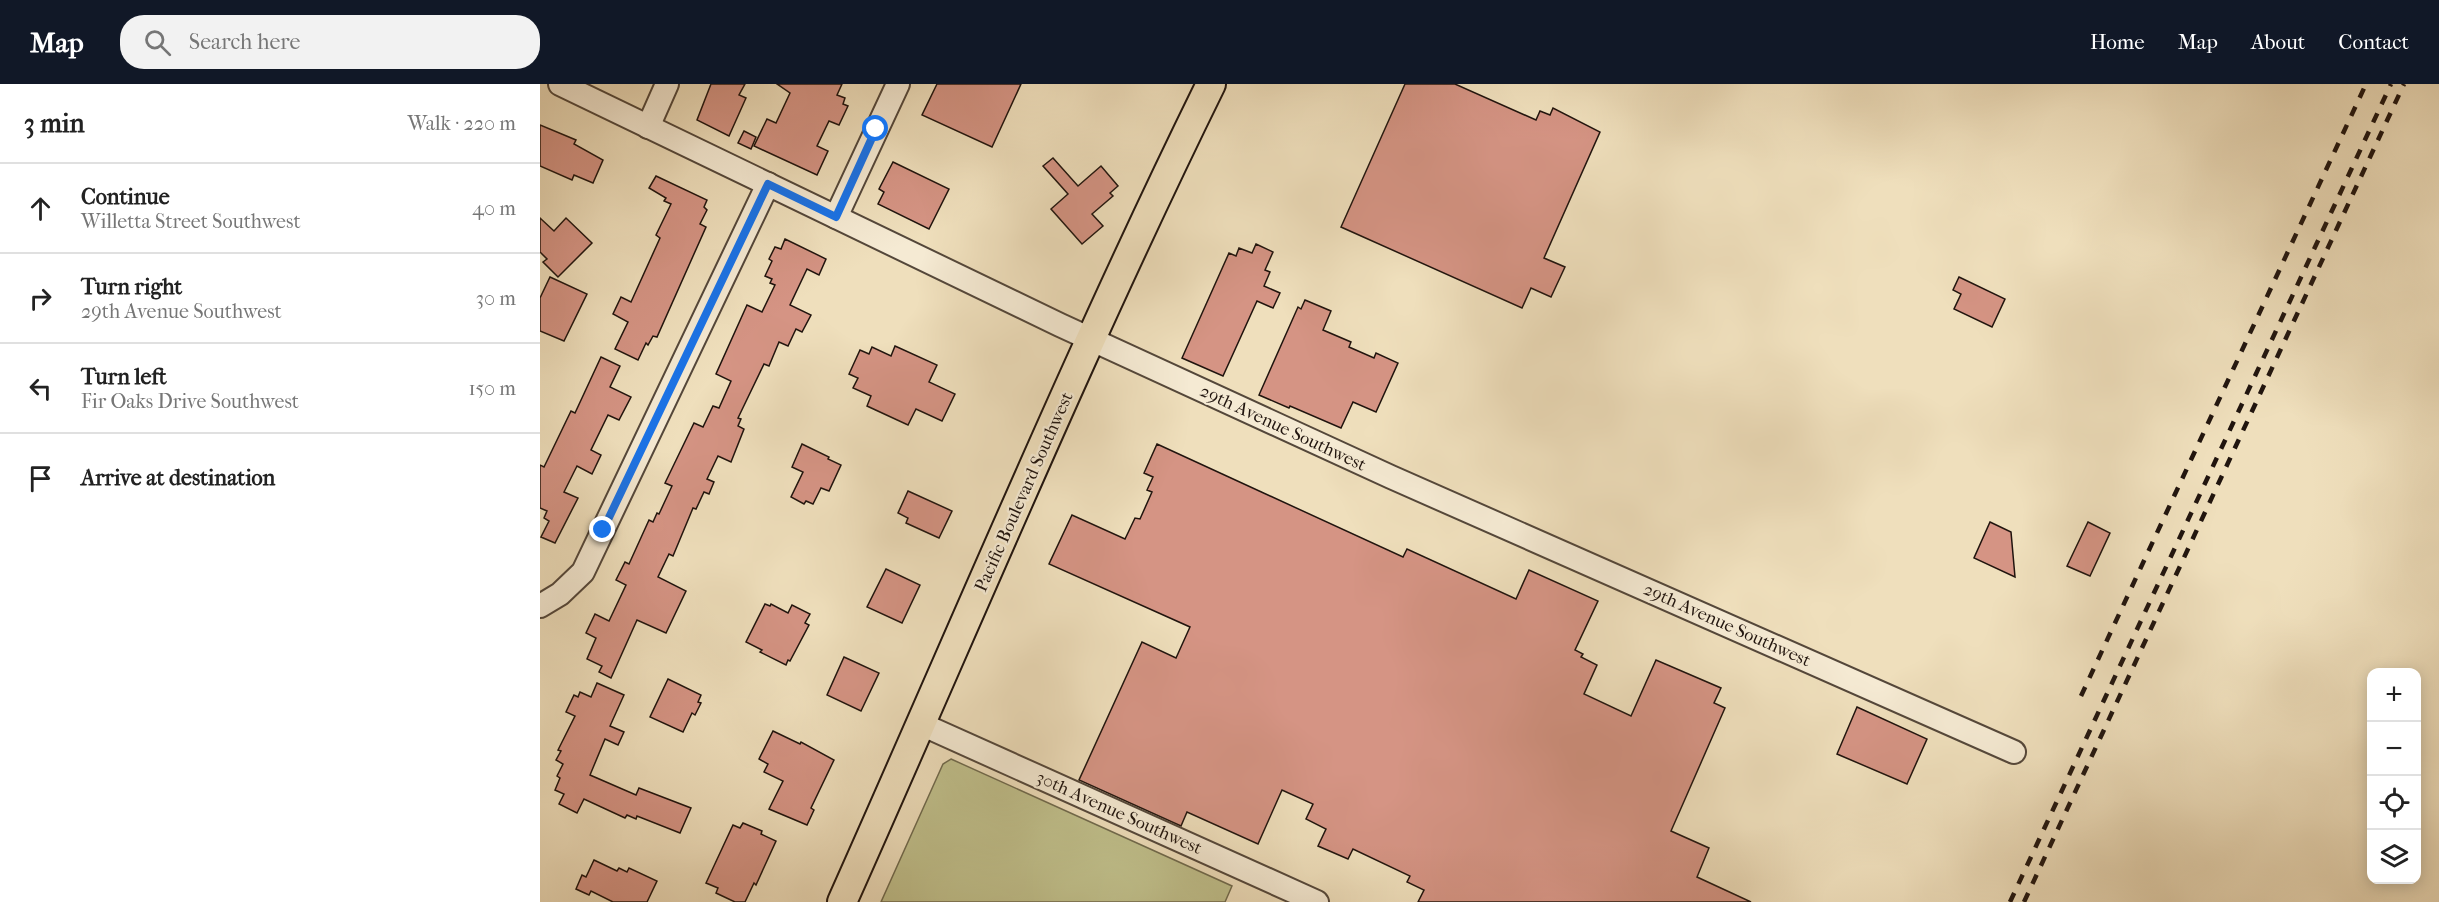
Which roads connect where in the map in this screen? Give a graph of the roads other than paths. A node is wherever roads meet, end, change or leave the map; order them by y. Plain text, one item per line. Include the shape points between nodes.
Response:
1 (560, 84) edge
2 (668, 84) edge
3 (898, 84) edge
4 (1211, 84) edge
5 (648, 127) junction
6 (768, 184) junction
7 (836, 217) junction
8 (1091, 339) junction
9 (540, 606) edge
10 (921, 724) junction
11 (2014, 752) dead end
12 (842, 902) edge
13 (1317, 902) edge

1 - 5 street, 29th Avenue Southwest
2 - 5 street
3 - 7 street
4 - 8 main road, Pacific Boulevard Southwest
5 - 6 street, 29th Avenue Southwest
6 - 7 street, 29th Avenue Southwest
6 - 9 street via 583,572
7 - 8 street, 29th Avenue Southwest
8 - 10 main road, Pacific Boulevard Southwest
8 - 11 street, 29th Avenue Southwest via 1391,477
10 - 12 main road, Pacific Boulevard Southwest
10 - 13 street, 30th Avenue Southwest

